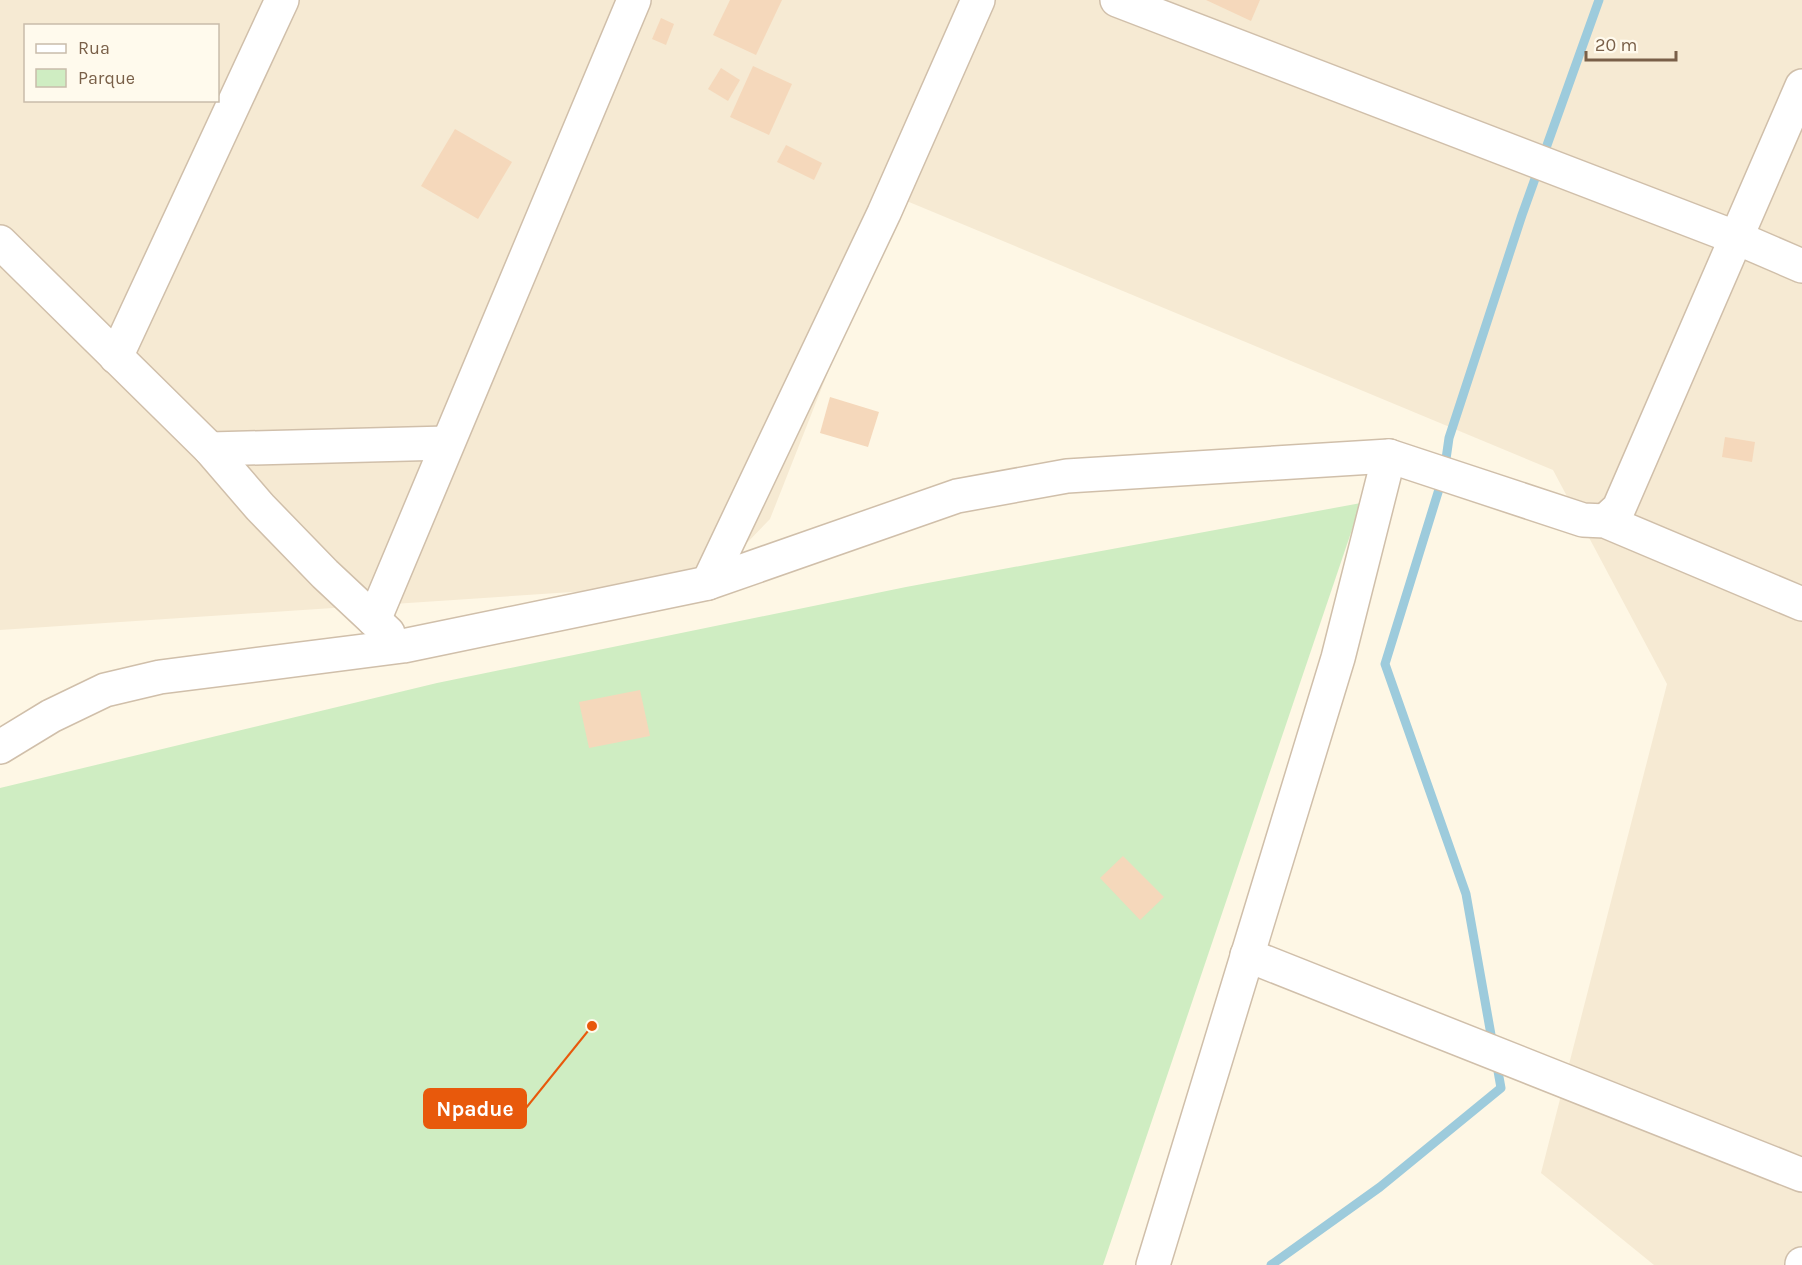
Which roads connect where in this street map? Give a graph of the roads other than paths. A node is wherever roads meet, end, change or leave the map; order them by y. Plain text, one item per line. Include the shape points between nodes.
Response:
1 (282, 0) edge
2 (634, 0) edge
3 (978, 0) edge
4 (1117, 0) edge
5 (1802, 86) edge
6 (1737, 238) junction
7 (0, 242) edge
8 (1802, 266) edge
9 (116, 357) junction
10 (447, 443) junction
11 (210, 449) junction
12 (1389, 456) junction
13 (1605, 521) junction
14 (708, 583) junction
15 (1802, 604) edge
16 (374, 620) junction
17 (403, 646) junction
18 (0, 747) edge
19 (1247, 954) junction
20 (1802, 1175) edge
21 (1153, 1265) edge

1 - 9 street
2 - 10 street
3 - 14 street via 889,202
4 - 6 street
5 - 6 street
6 - 8 street
6 - 13 street via 1619,508
7 - 9 street
9 - 11 street
10 - 11 street
10 - 16 street
11 - 16 street via 260,507
12 - 13 street via 1583,520
12 - 14 street via 1067,476 968,494
12 - 19 street via 1338,658
13 - 15 street
14 - 17 street
16 - 17 street
17 - 18 street via 160,676 105,690
19 - 20 street
19 - 21 street

